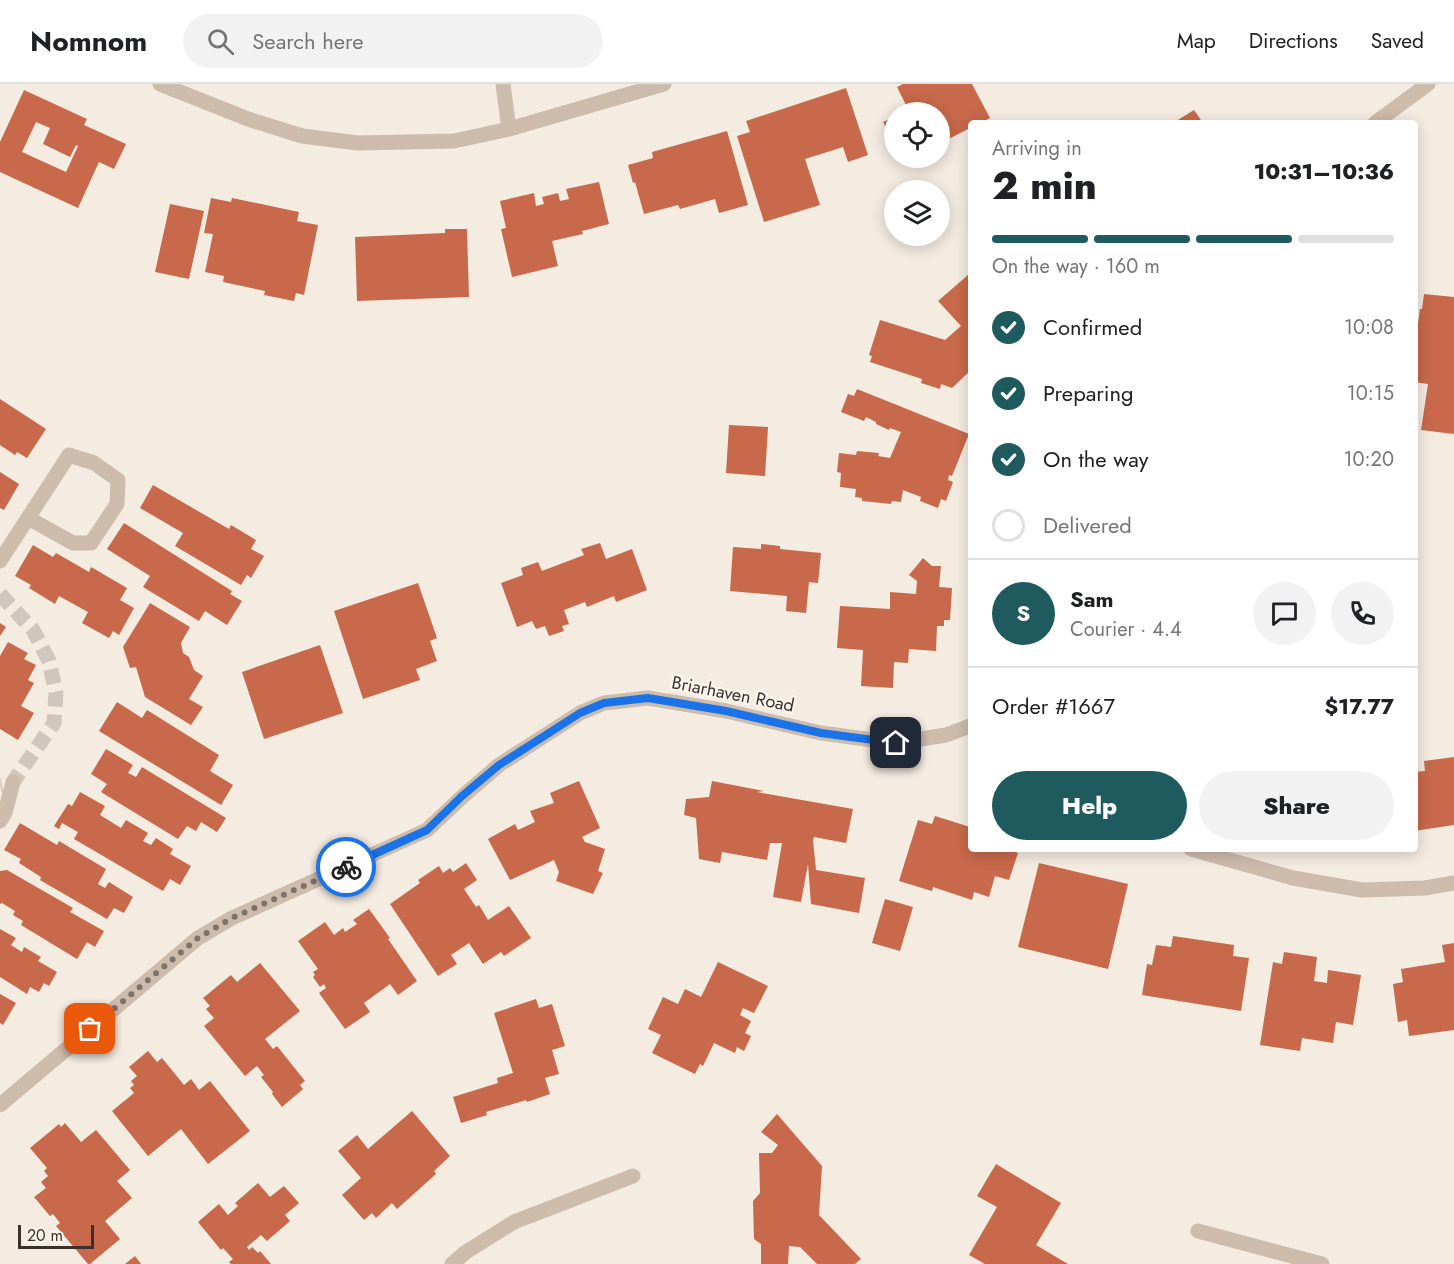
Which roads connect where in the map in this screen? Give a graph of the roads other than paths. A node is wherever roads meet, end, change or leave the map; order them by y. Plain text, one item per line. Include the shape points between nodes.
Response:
1 (160, 84) edge
2 (503, 84) edge
3 (664, 84) edge
4 (1428, 84) edge
5 (1379, 120) edge
6 (509, 129) junction
7 (28, 518) junction
8 (0, 561) edge
9 (968, 727) edge
10 (13, 782) dead end
11 (0, 821) edge
12 (1202, 852) edge
13 (1454, 883) edge
14 (0, 1105) edge
15 (633, 1176) dead end
16 (1198, 1231) dead end
17 (452, 1264) edge
18 (1322, 1264) edge

1 - 6 street via 302,136 358,143 454,141
2 - 6 street
3 - 6 street
4 - 5 street
7 - 7 street via 69,454 94,463 118,480 117,504 91,543 73,543
7 - 8 street
9 - 14 street, Briarhaven Road via 946,735 896,743 821,733 648,698 604,703 580,713 499,765 427,830 232,918 198,938
10 - 11 street
12 - 13 street via 1293,878 1362,890
15 - 17 street via 514,1222
16 - 18 street

